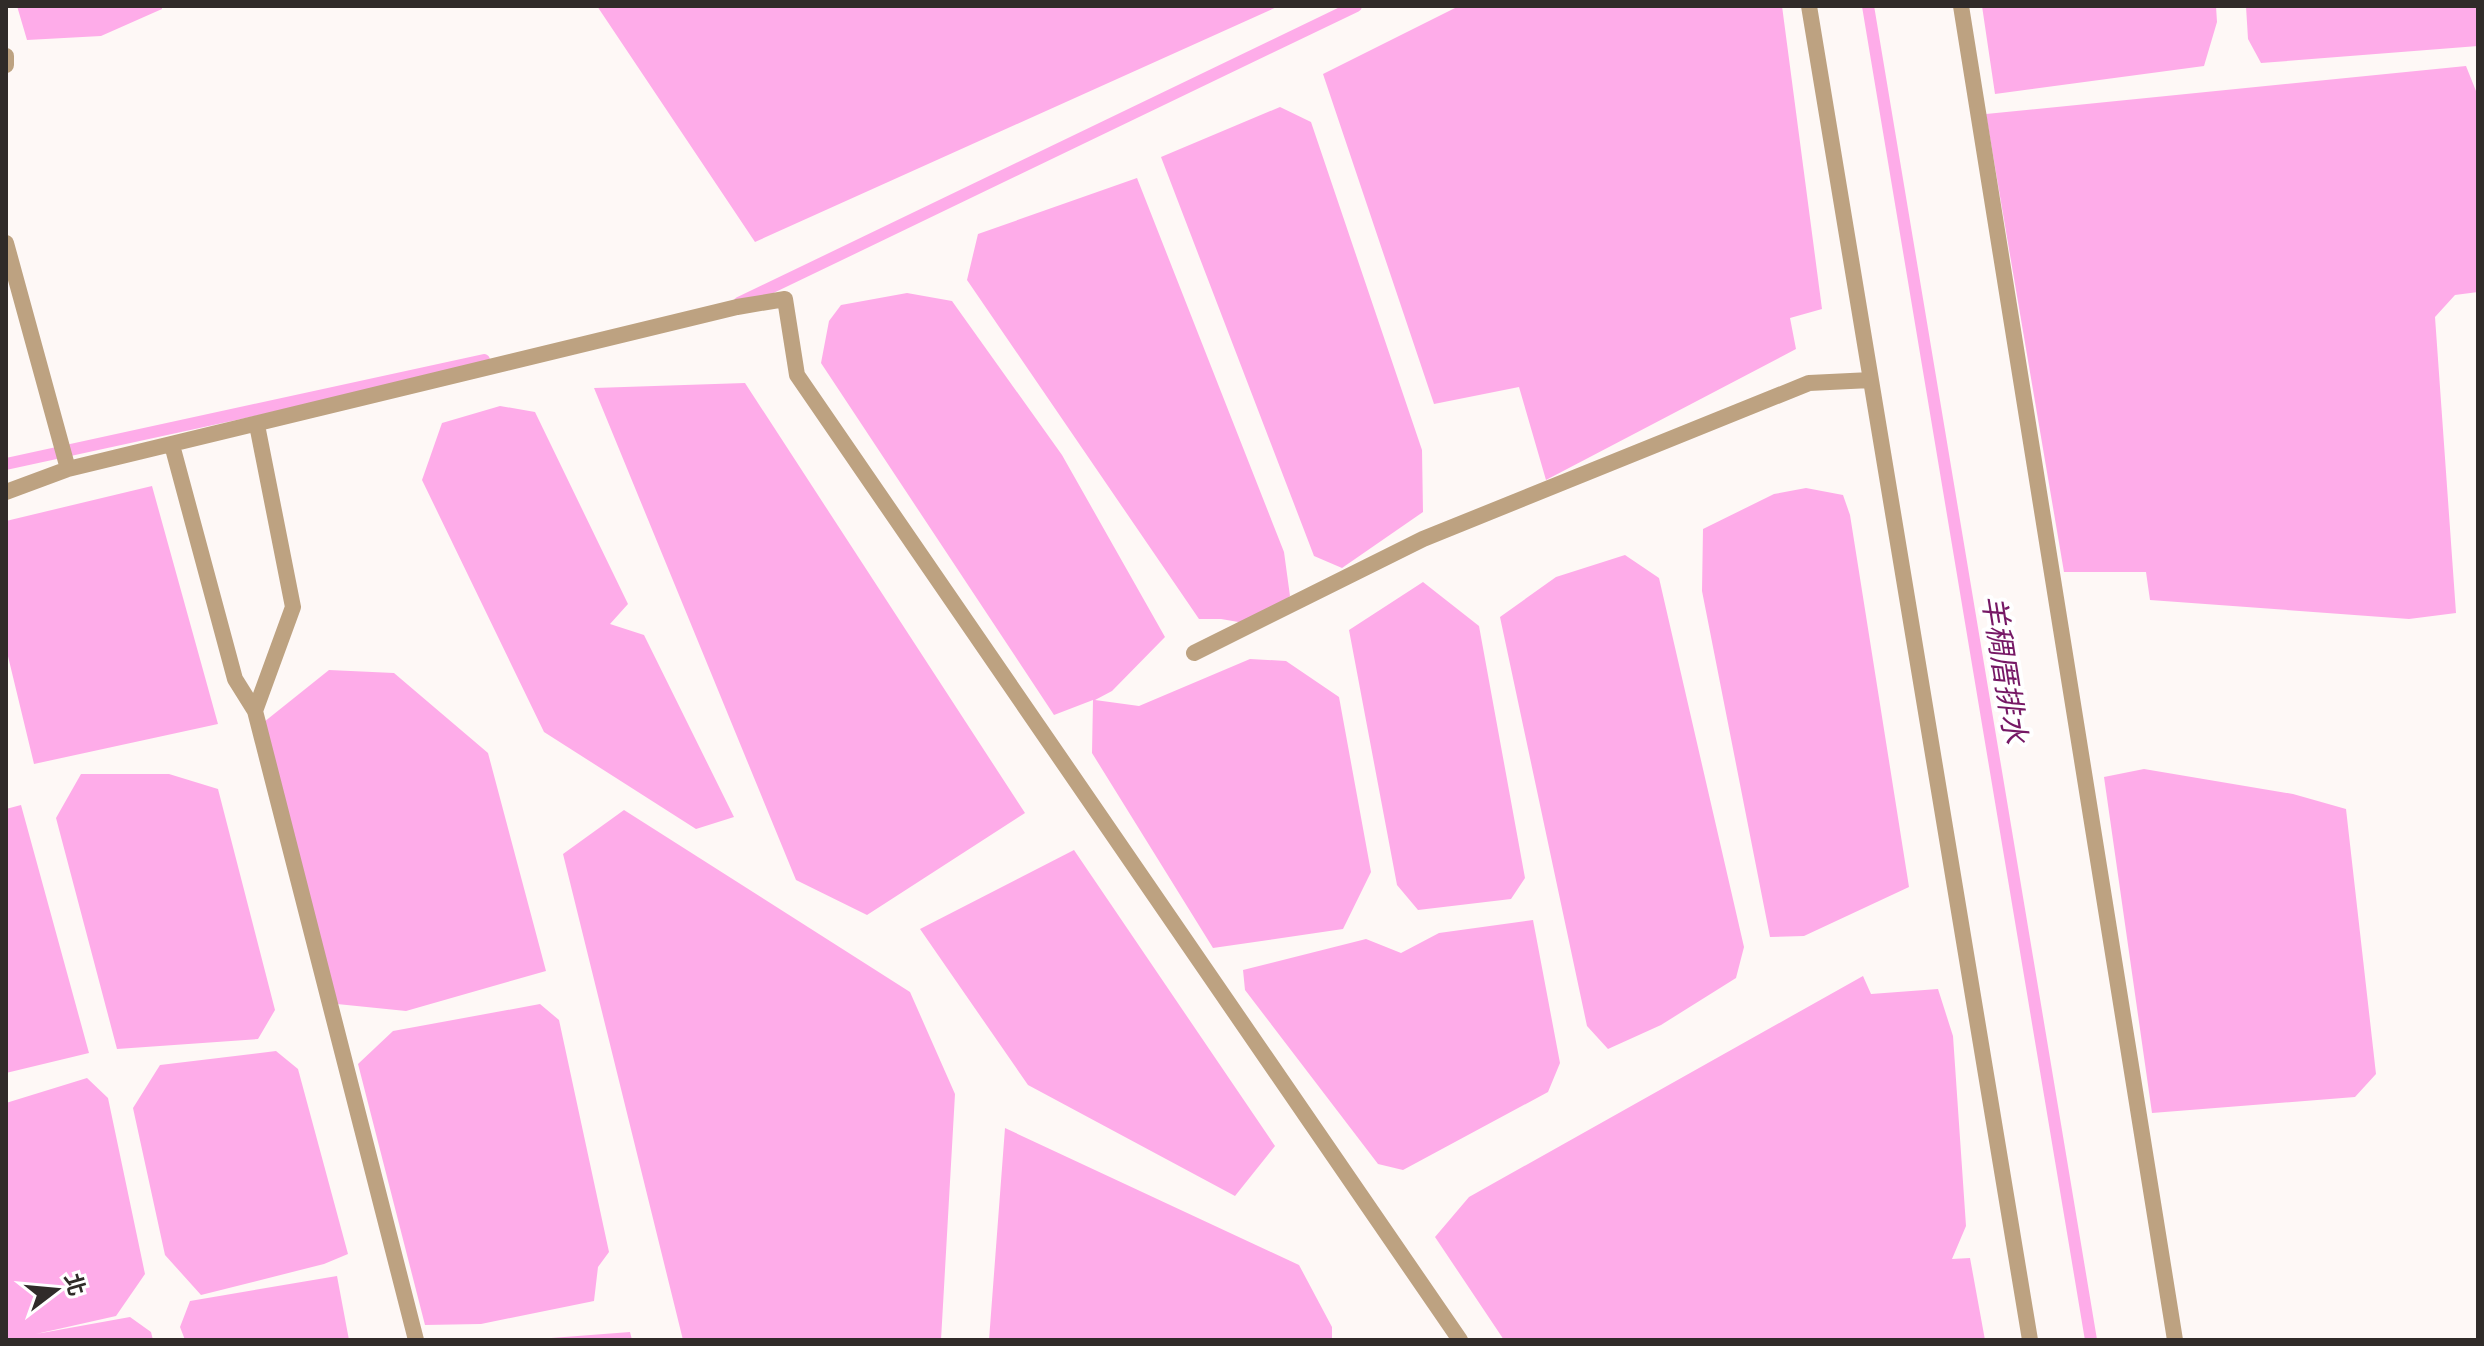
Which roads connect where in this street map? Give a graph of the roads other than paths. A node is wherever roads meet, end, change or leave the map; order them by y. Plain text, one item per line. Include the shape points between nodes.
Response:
1 (1809, 6) edge
2 (1961, 6) edge
3 (6, 56) edge
4 (6, 65) edge
5 (6, 243) edge
6 (1871, 380) junction
7 (257, 425) junction
8 (172, 445) junction
9 (68, 469) junction
10 (6, 492) edge
11 (1194, 653) dead end
12 (255, 711) junction
13 (416, 1340) edge
14 (1460, 1340) edge
15 (2030, 1340) edge
16 (2175, 1340) edge

1 - 6 lane
2 - 16 lane
3 - 4 lane
5 - 9 lane
6 - 11 lane via 1809,383 1423,539
6 - 15 lane
7 - 8 lane
7 - 12 lane via 293,607
7 - 14 lane via 785,299 797,375
8 - 9 lane
8 - 12 lane via 235,679
9 - 10 lane
12 - 13 lane

